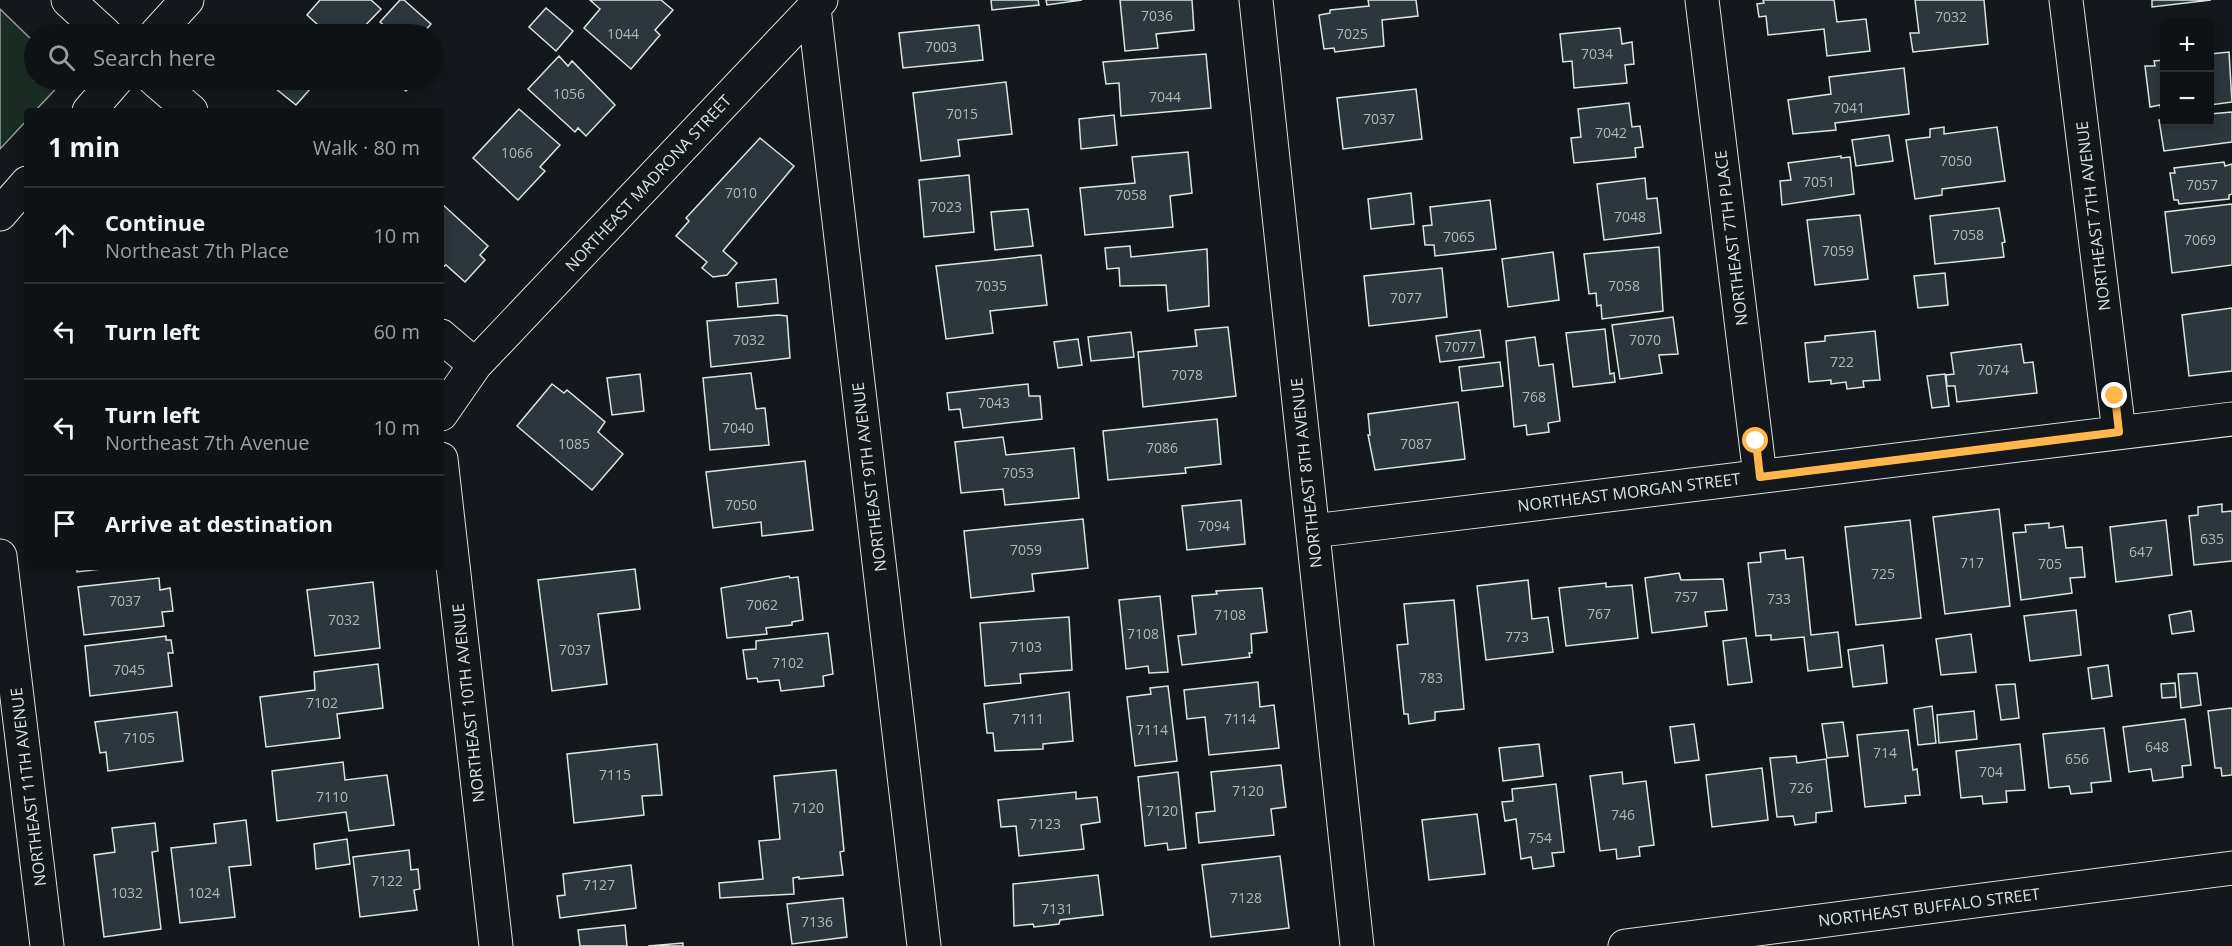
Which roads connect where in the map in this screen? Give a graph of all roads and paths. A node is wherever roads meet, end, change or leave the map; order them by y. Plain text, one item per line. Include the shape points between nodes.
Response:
1 (68, 0) edge
2 (187, 0) edge
3 (1256, 0) edge
4 (1702, 0) edge
5 (2066, 0) edge
6 (817, 4) edge
7 (94, 24) edge
8 (165, 24) edge
9 (108, 90) edge
10 (167, 90) edge
11 (92, 108) edge
12 (188, 108) edge
13 (24, 186) edge
14 (0, 214) edge
15 (444, 338) edge
16 (476, 365) junction
17 (444, 410) edge
18 (2232, 419) edge
19 (2119, 432) junction
20 (1760, 477) junction
21 (444, 486) edge
22 (1312, 531) junction
23 (0, 556) edge
24 (2232, 868) edge
25 (47, 946) edge
26 (496, 946) edge
27 (924, 946) edge
28 (1357, 946) edge
29 (1626, 946) edge

1 - 7 street
2 - 8 street
3 - 22 street, NORTHEAST 8TH AVENUE
4 - 20 street, NORTHEAST 7TH PLACE
5 - 19 street, NORTHEAST 7TH AVENUE
6 - 16 street, NORTHEAST MADRONA STREET
6 - 27 street, NORTHEAST 9TH AVENUE
9 - 11 street
10 - 12 street
13 - 14 street
15 - 16 street
16 - 17 street
18 - 19 street, NORTHEAST MORGAN STREET
19 - 20 street, NORTHEAST MORGAN STREET
20 - 22 street, NORTHEAST MORGAN STREET
21 - 26 street, NORTHEAST 10TH AVENUE
22 - 28 street, NORTHEAST 8TH AVENUE
23 - 25 street, NORTHEAST 11TH AVENUE
24 - 29 street, NORTHEAST BUFFALO STREET

